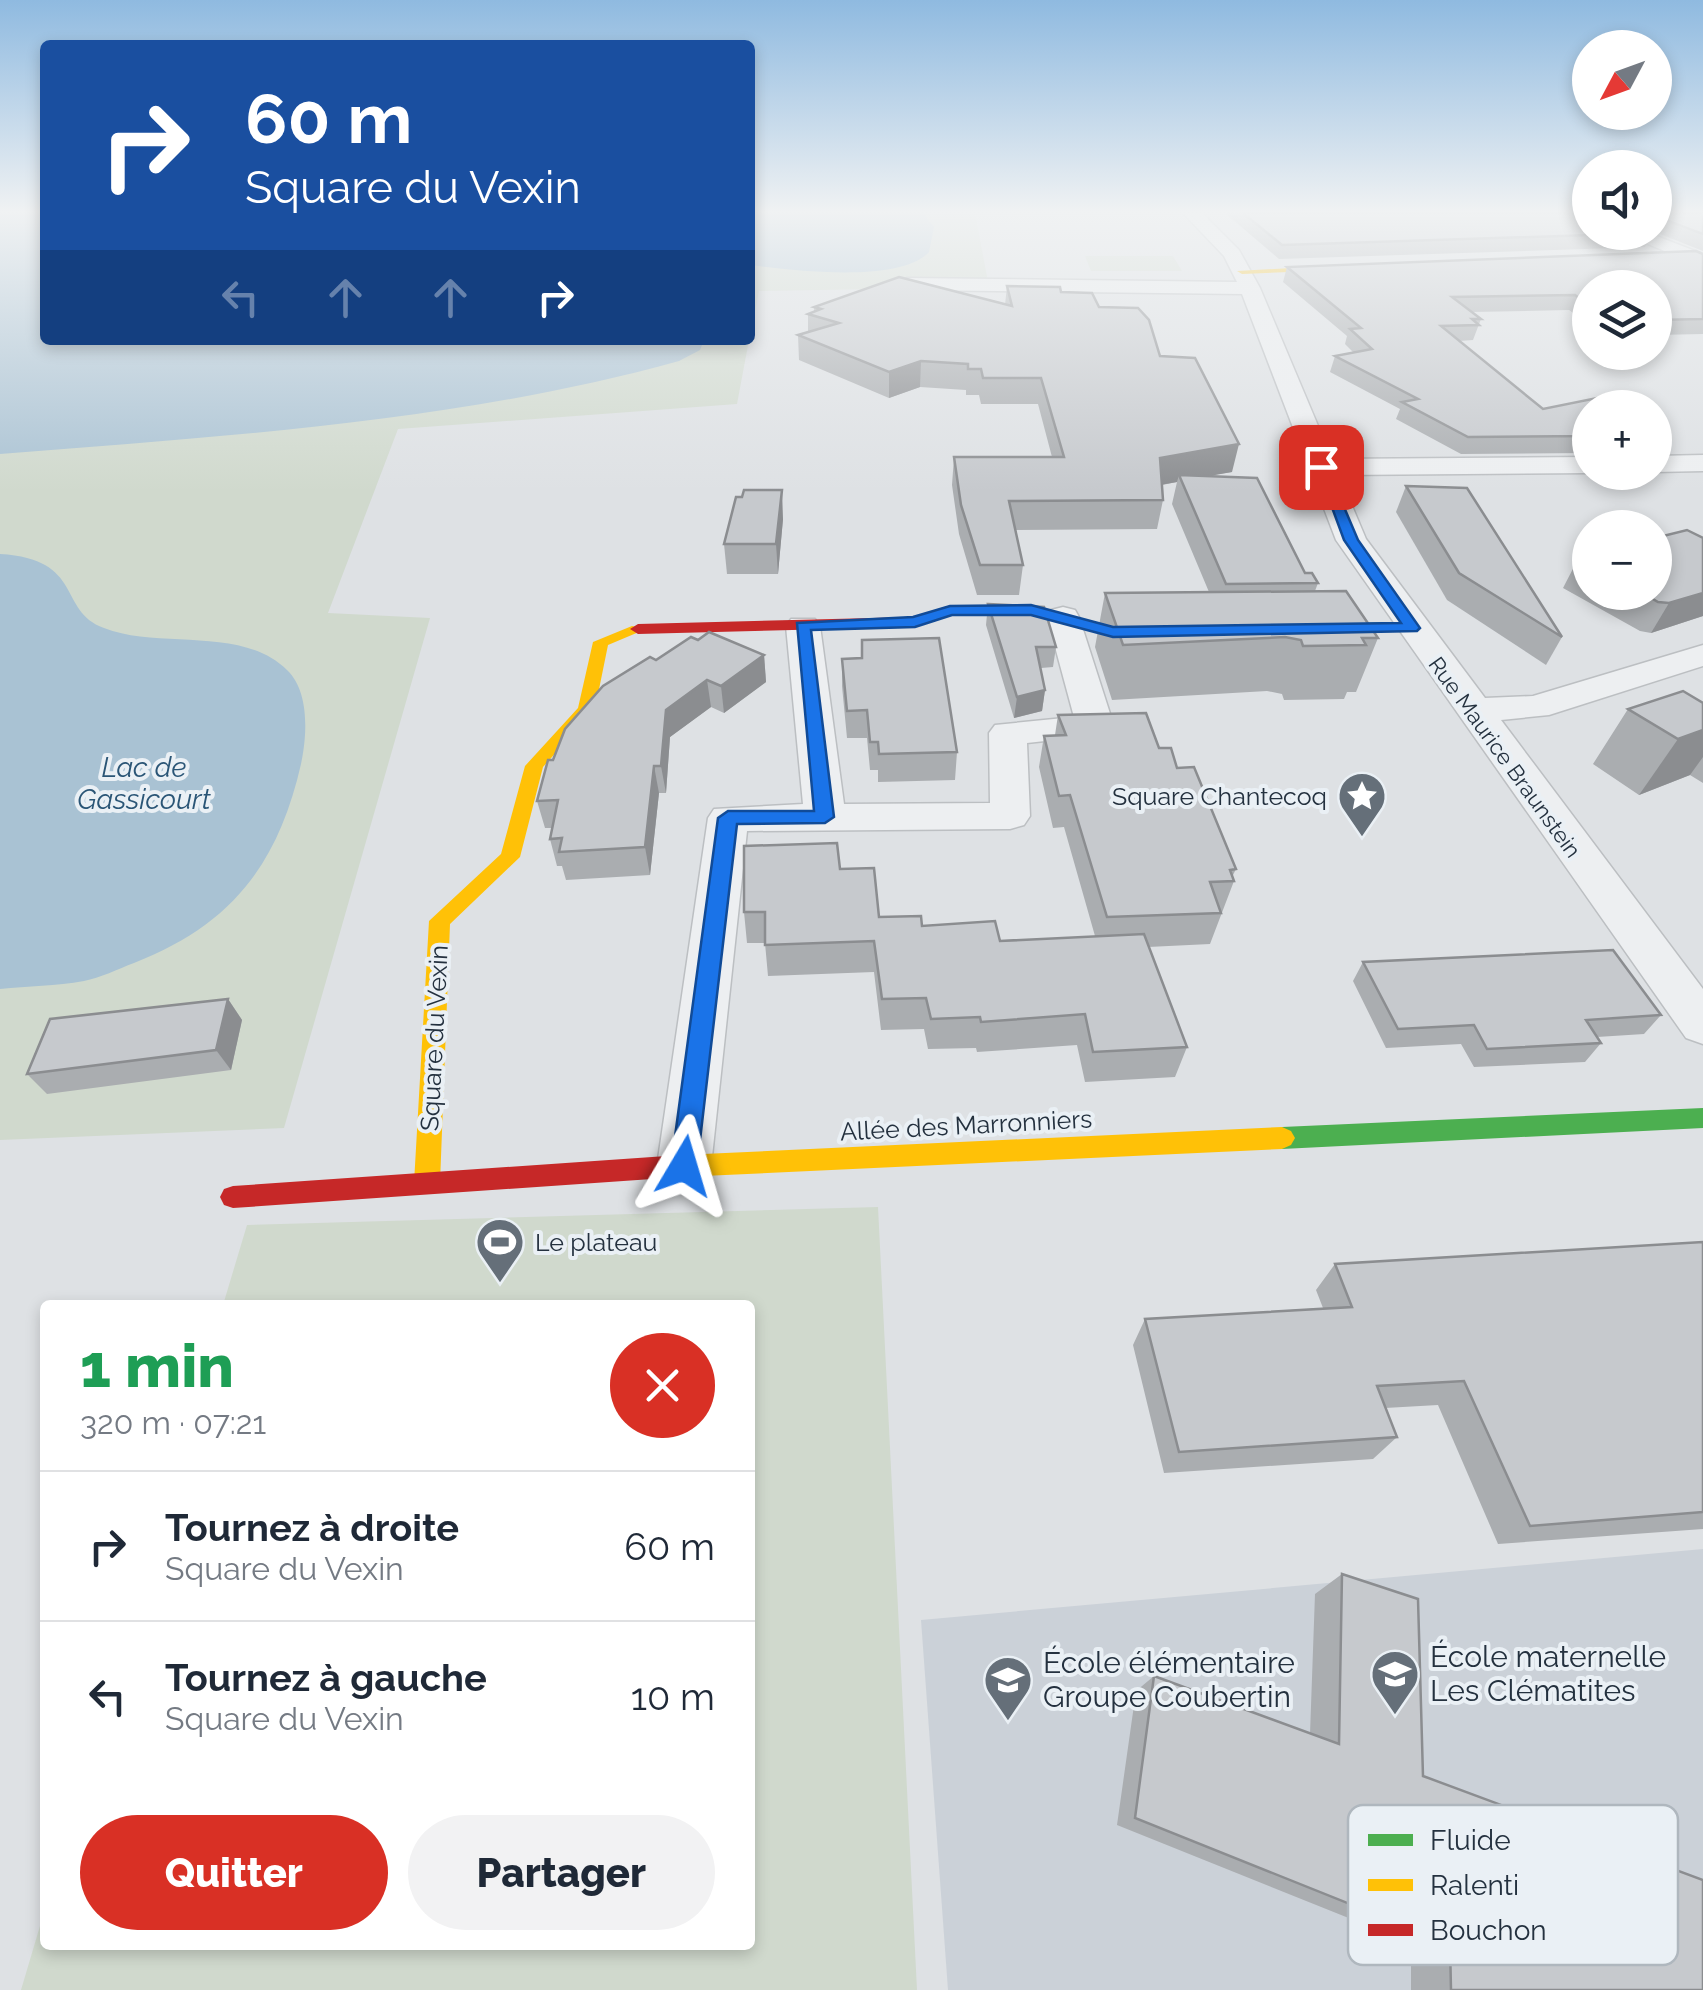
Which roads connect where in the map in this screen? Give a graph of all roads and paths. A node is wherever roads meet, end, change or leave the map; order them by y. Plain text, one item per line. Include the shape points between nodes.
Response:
1 (1257, 306) edge
2 (1703, 463) edge
3 (1672, 464) edge
4 (1572, 465) edge
5 (1321, 467) junction
6 (1063, 616) junction
7 (802, 626) junction
8 (1412, 628) junction
9 (1272, 630) edge
10 (1192, 631) edge
11 (1703, 655) edge
12 (1470, 710) junction
13 (825, 817) junction
14 (1703, 1025) edge
15 (1703, 1118) edge
16 (684, 1166) junction
17 (427, 1183) junction
18 (233, 1197) dead end

1 - 5 street, Rue Maurice Braunstein
2 - 3 street
4 - 5 street
5 - 8 street, Rue Maurice Braunstein via 1351,540
6 - 7 street via 950,610 915,622
6 - 10 street via 1113,632
6 - 13 street via 1094,726 1008,733 1010,816
7 - 13 street
7 - 17 street, Square du Vexin via 639,629 601,642 586,708 534,766 510,857 440,920
8 - 9 street
8 - 12 street, Rue Maurice Braunstein
11 - 12 street via 1536,707
12 - 14 street, Rue Maurice Braunstein
13 - 16 street via 728,818
15 - 16 street, Allée des Marronniers
16 - 17 street, Allée des Marronniers
17 - 18 street, Allée des Marronniers

